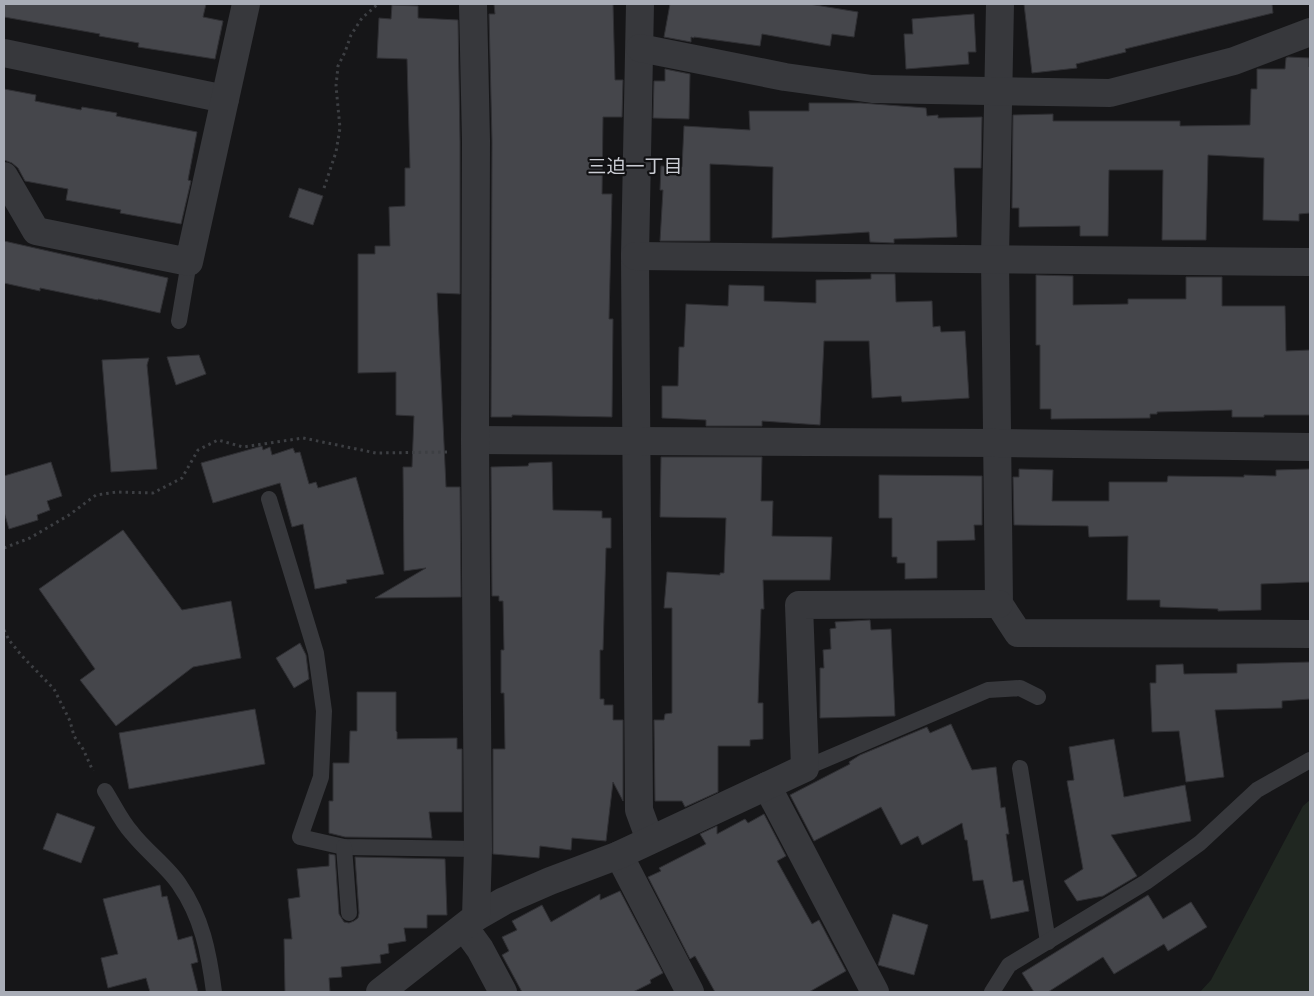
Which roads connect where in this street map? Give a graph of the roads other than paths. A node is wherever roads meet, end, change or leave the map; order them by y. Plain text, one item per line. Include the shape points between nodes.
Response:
1 (246, 4) edge
2 (473, 4) edge
3 (640, 4) edge
4 (1000, 4) edge
5 (1310, 32) edge
6 (640, 48) junction
7 (4, 54) edge
8 (999, 92) junction
9 (225, 99) junction
10 (4, 176) edge
11 (635, 256) junction
12 (995, 258) junction
13 (189, 262) junction
14 (1310, 262) edge
15 (179, 320) dead end
16 (637, 442) junction
17 (996, 443) junction
18 (475, 446) junction
19 (1310, 447) edge
20 (269, 498) dead end
21 (999, 604) junction
22 (1310, 634) edge
23 (1038, 697) dead end
24 (1310, 760) edge
25 (805, 768) junction
26 (1020, 768) dead end
27 (767, 786) junction
28 (105, 791) road end
29 (650, 840) junction
30 (344, 847) junction
31 (478, 849) junction
32 (619, 855) junction
33 (349, 913) dead end
34 (470, 922) junction
35 (1048, 942) junction
36 (869, 990) edge
37 (214, 992) edge
38 (380, 992) edge
39 (503, 992) edge
40 (690, 992) edge
41 (992, 992) edge

1 - 9 street
2 - 18 street
3 - 6 street
4 - 8 street
5 - 8 street via 1234,62 1110,92
6 - 8 street via 785,77 872,89
6 - 11 street
7 - 9 street
8 - 12 street
9 - 13 street
10 - 13 street via 36,231
11 - 12 street
11 - 16 street
12 - 14 street
12 - 17 street
13 - 15 lane
16 - 17 street
16 - 18 street
16 - 29 street via 639,810
17 - 19 street
17 - 21 street
18 - 31 street
20 - 30 lane via 316,653 324,711 321,777 300,837
21 - 22 street via 1018,633
21 - 25 street via 799,605
23 - 25 lane via 1020,688 988,690
24 - 35 lane via 1257,790 1200,843 1146,882
25 - 27 street
26 - 35 lane
27 - 29 street
27 - 36 street
28 - 37 lane via 132,833 178,882 192,906 203,932
29 - 32 street
30 - 31 lane
30 - 33 lane
31 - 34 street
32 - 34 street via 513,897
32 - 40 street
34 - 38 street
34 - 39 street
35 - 41 lane via 1009,965

